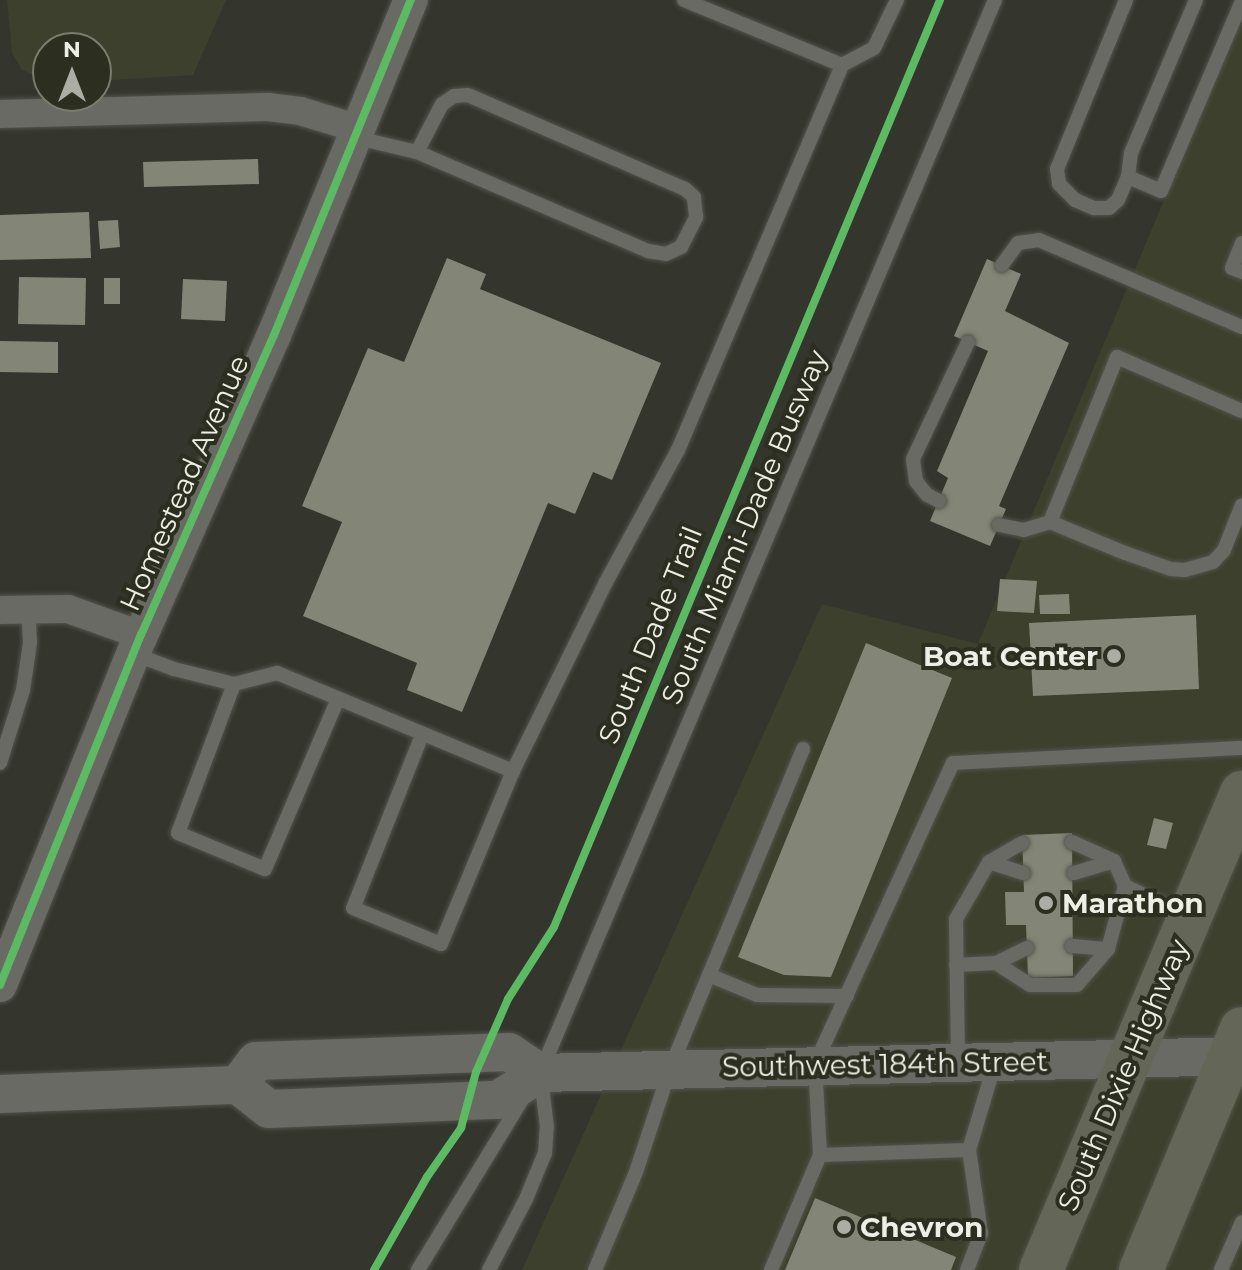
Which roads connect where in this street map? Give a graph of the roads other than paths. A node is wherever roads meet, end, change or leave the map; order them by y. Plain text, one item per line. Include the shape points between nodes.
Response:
1 (411, 0) edge
2 (684, 0) edge
3 (897, 0) edge
4 (995, 0) edge
5 (1126, 0) edge
6 (1196, 0) edge
7 (1242, 1) edge
8 (842, 65) junction
9 (0, 114) edge
10 (354, 133) junction
11 (417, 152) junction
12 (1128, 177) junction
13 (1242, 243) edge
14 (1002, 265) dead end
15 (1242, 272) edge
16 (1242, 327) edge
17 (968, 342) dead end
18 (1242, 411) edge
19 (939, 501) dead end
20 (1242, 505) edge
21 (1050, 522) junction
22 (999, 525) dead end
23 (14, 610) edge
24 (137, 644) junction
25 (234, 684) junction
26 (338, 699) junction
27 (8, 715) edge
28 (422, 735) junction
29 (1242, 748) edge
30 (803, 749) dead end
31 (0, 763) edge
32 (513, 771) junction
33 (1242, 793) edge
34 (1072, 842) dead end
35 (1022, 843) dead end
36 (1114, 861) junction
37 (989, 862) junction
38 (1023, 873) dead end
39 (1074, 873) dead end
40 (1125, 886) junction
41 (1189, 916) junction
42 (1072, 946) dead end
43 (1027, 948) dead end
44 (1108, 949) junction
45 (996, 963) junction
46 (956, 965) junction
47 (709, 975) junction
48 (0, 985) edge
49 (847, 996) junction
50 (1238, 1047) edge
51 (1129, 1059) junction
52 (995, 1061) junction
53 (958, 1062) junction
54 (815, 1064) junction
55 (670, 1069) junction
56 (540, 1073) junction
57 (0, 1094) edge
58 (969, 1150) junction
59 (820, 1155) junction
60 (1242, 1222) edge
61 (418, 1270) edge
62 (489, 1270) edge
63 (595, 1270) edge
64 (771, 1270) edge
65 (967, 1270) edge
66 (1041, 1270) edge
67 (1141, 1270) edge
68 (1221, 1270) edge

1 - 10 street, Homestead Avenue
2 - 8 lane
3 - 8 lane via 874,48
4 - 56 lane, South Miami-Dade Busway
5 - 12 lane via 1057,169 1059,184 1075,200 1094,208 1109,208 1118,200
6 - 12 lane via 1131,153
7 - 12 lane via 1161,191
8 - 32 lane via 678,450
9 - 10 street via 268,107 300,111
10 - 11 lane
10 - 24 street, Homestead Avenue via 274,335
11 - 11 lane via 648,251 666,254 681,247 696,217 694,197 685,189 468,95 442,104
13 - 15 lane via 1232,268
14 - 16 lane via 1018,243 1039,240
17 - 19 lane via 913,459 920,488
18 - 21 lane via 1117,357
20 - 21 lane via 1224,550 1201,568 1185,570 1125,553
21 - 22 lane via 1024,530
23 - 24 street via 75,611
23 - 27 lane via 30,643 23,690
24 - 25 lane via 174,669
24 - 48 street, Homestead Avenue
25 - 26 lane via 277,673
25 - 26 lane via 178,833 265,869
26 - 28 lane
27 - 31 lane
28 - 32 lane
28 - 32 lane via 353,908 441,944
29 - 49 lane via 953,763
30 - 47 lane
33 - 41 highway, South Dixie Highway
34 - 36 lane
35 - 37 lane
36 - 39 lane
36 - 40 lane
37 - 38 lane
37 - 46 lane via 956,919
40 - 41 lane
40 - 44 lane
41 - 51 highway, South Dixie Highway
42 - 44 lane
43 - 45 lane
44 - 45 lane via 1077,985 1030,985
45 - 46 lane
46 - 53 lane
47 - 49 lane via 757,995
47 - 55 lane
49 - 54 lane
50 - 51 main road, Southwest 184th Street
50 - 67 highway
51 - 52 main road, Southwest 184th Street
51 - 66 highway, South Dixie Highway
52 - 53 main road, Southwest 184th Street
52 - 58 lane
53 - 54 main road, Southwest 184th Street
54 - 55 main road, Southwest 184th Street
54 - 59 lane
55 - 56 main road, Southwest 184th Street
55 - 63 lane via 636,1172
56 - 57 main road via 498,1100 269,1109 238,1085
56 - 61 lane, South Miami-Dade Busway via 499,1131
56 - 62 lane via 545,1153
58 - 59 lane
58 - 65 lane via 981,1233
59 - 64 lane
60 - 68 lane

